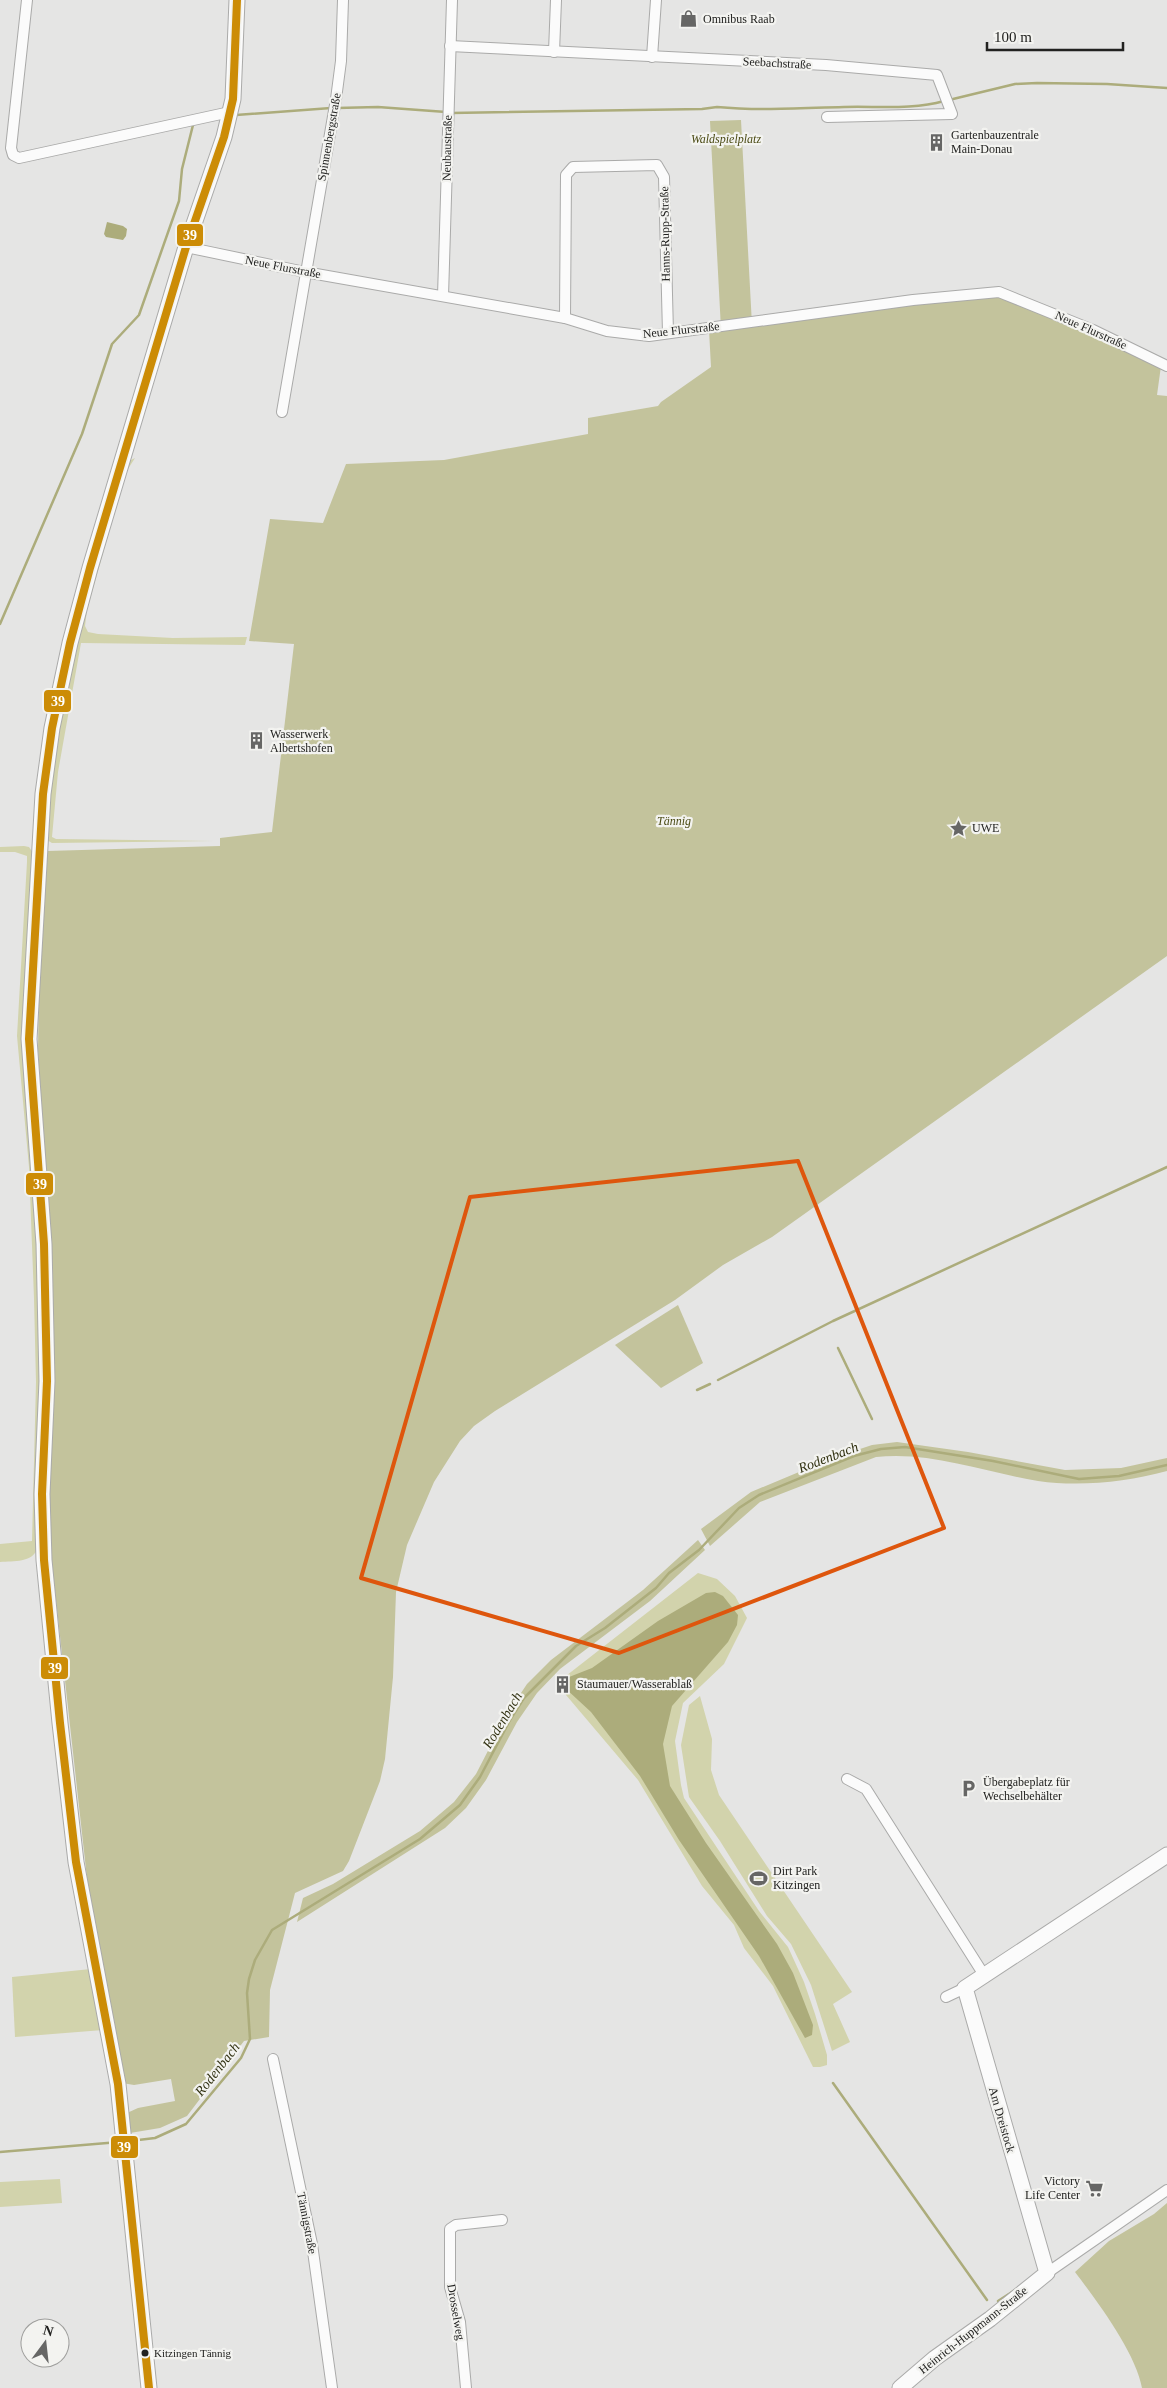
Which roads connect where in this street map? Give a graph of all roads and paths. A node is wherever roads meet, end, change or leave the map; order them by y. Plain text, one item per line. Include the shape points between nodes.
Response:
1 (27, 0) edge
2 (237, 0) edge
3 (343, 0) edge
4 (452, 0) edge
5 (556, 0) edge
6 (656, 0) edge
7 (450, 46) junction
8 (554, 52) junction
9 (652, 56) junction
10 (230, 112) junction
11 (827, 117) dead end
12 (186, 247) junction
13 (304, 272) junction
14 (443, 296) junction
15 (565, 318) junction
16 (668, 334) junction
17 (1167, 366) edge
18 (282, 412) dead end
19 (847, 1780) dead end
20 (1167, 1855) edge
21 (984, 1976) junction
22 (965, 1988) junction
23 (946, 1996) dead end
24 (273, 2059) dead end
25 (1167, 2190) edge
26 (502, 2220) dead end
27 (1046, 2273) junction
28 (149, 2388) edge
29 (332, 2388) edge
30 (466, 2388) edge
31 (900, 2388) edge

1 - 10 street via 11,148 18,158
2 - 10 street
3 - 13 street, Spinnenbergstraße via 336,99
4 - 7 street, Neubaustraße
5 - 8 street
6 - 9 street
7 - 8 street, Seebachstraße
7 - 14 street, Neubaustraße
8 - 9 street, Seebachstraße
9 - 11 street, Seebachstraße via 826,65 937,75 952,114
10 - 12 street
12 - 13 street, Neue Flurstraße
12 - 28 street via 90,568 52,728 39,845 29,1039 44,1244 47,1381 42,1494 44,1560 78,1878 118,2084
13 - 14 street, Neue Flurstraße
13 - 18 street, Spinnenbergstraße
14 - 15 street, Neue Flurstraße
15 - 16 street, Neue Flurstraße via 607,331 649,336
15 - 16 street, Hanns-Rupp-Straße via 566,175 573,167 657,164 664,177
16 - 17 street, Neue Flurstraße via 914,300 998,292 1093,330
19 - 21 street via 866,1790
20 - 21 street
21 - 22 street
22 - 23 street
22 - 27 street, Am Dreistock
24 - 29 street, Tännigstraße via 312,2244
25 - 27 street
26 - 30 street, Drosselweg via 456,2225 450,2229 450,2287 460,2322
27 - 31 street, Heinrich-Huppmann-Straße

